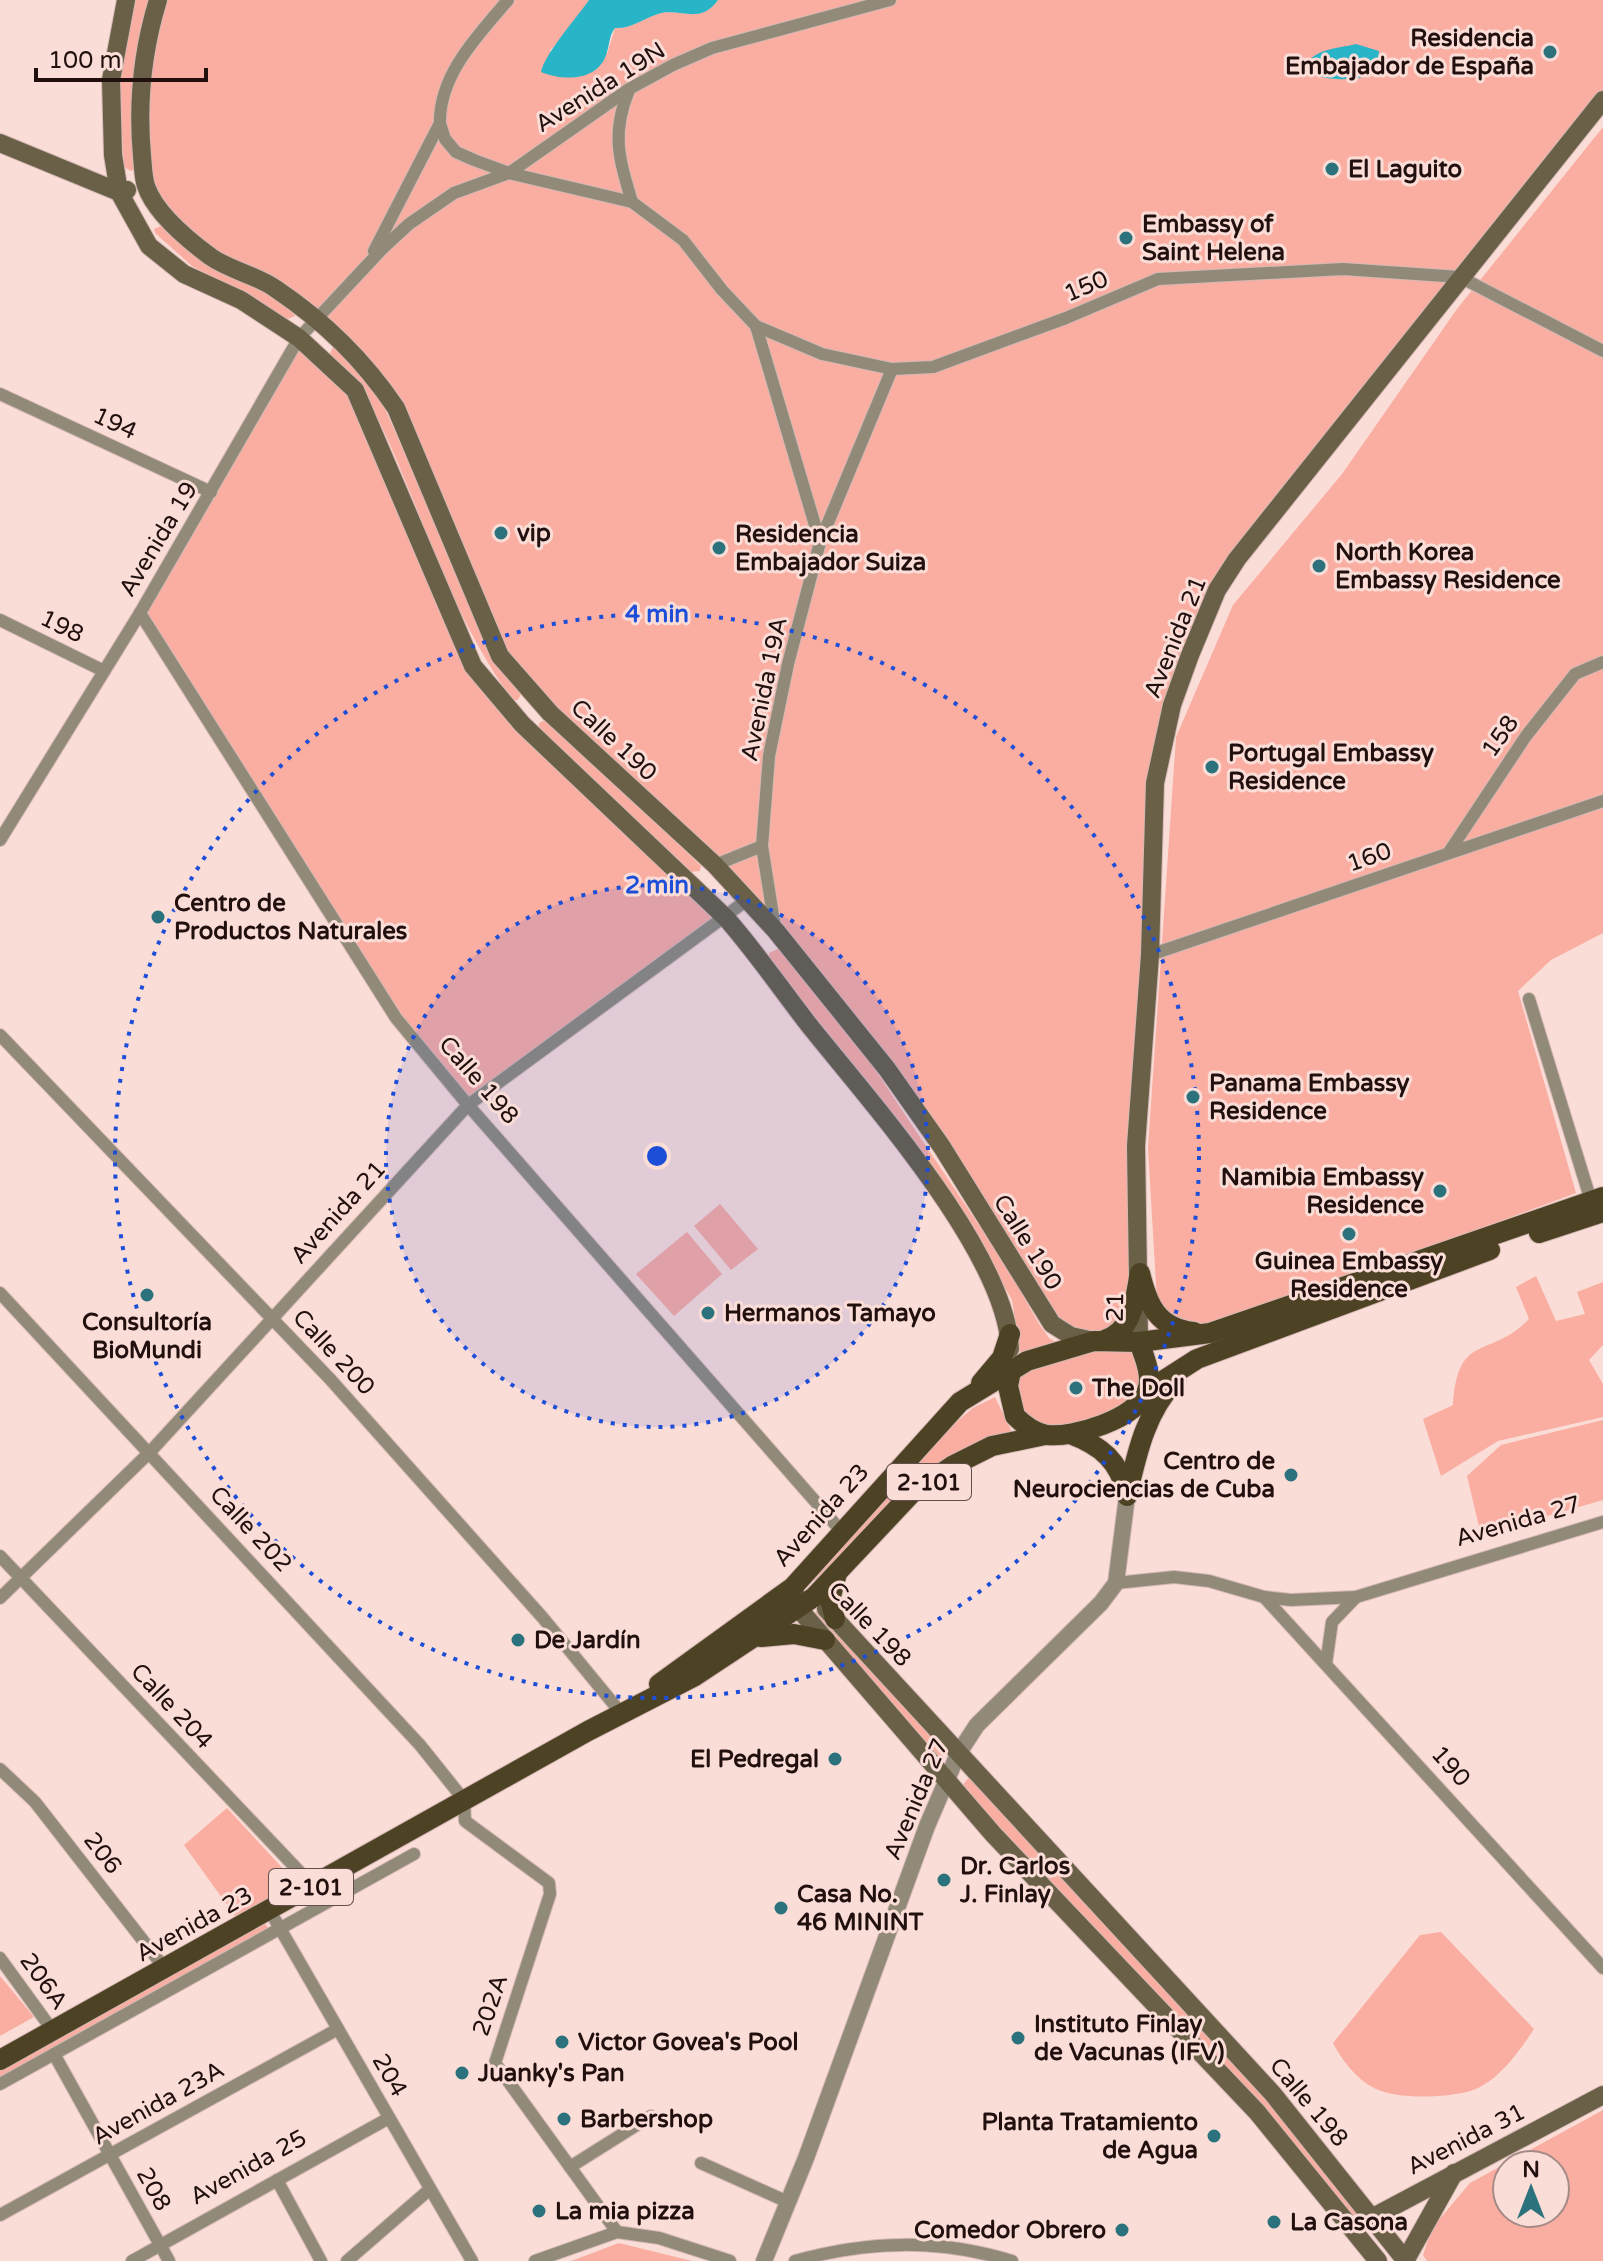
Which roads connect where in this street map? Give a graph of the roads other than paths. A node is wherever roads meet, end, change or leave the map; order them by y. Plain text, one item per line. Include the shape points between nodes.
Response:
1 (126, 0) edge
2 (158, 0) edge
3 (508, 0) edge
4 (890, 0) edge
5 (629, 89) junction
6 (1603, 93) edge
7 (1603, 100) edge
8 (1590, 115) junction
9 (440, 123) junction
10 (0, 143) edge
11 (509, 173) junction
12 (146, 186) junction
13 (119, 192) junction
14 (632, 202) junction
15 (364, 268) junction
16 (1460, 277) junction
17 (317, 318) junction
18 (756, 326) junction
19 (299, 338) junction
20 (1603, 351) edge
21 (892, 369) junction
22 (0, 394) edge
23 (211, 492) junction
24 (820, 542) junction
25 (140, 613) junction
26 (0, 620) edge
27 (1603, 662) edge
28 (104, 671) junction
29 (541, 703) junction
30 (522, 724) junction
31 (1603, 801) edge
32 (1, 838) edge
33 (762, 846) junction
34 (1449, 852) junction
35 (715, 865) junction
36 (693, 886) junction
37 (747, 900) junction
38 (726, 918) junction
39 (776, 931) junction
40 (754, 951) junction
41 (1150, 955) junction
42 (1529, 999) dead end
43 (0, 1035) edge
44 (468, 1105) junction
45 (1599, 1203) edge
46 (1140, 1273) junction
47 (0, 1293) edge
48 (274, 1319) junction
49 (1210, 1333) junction
50 (1010, 1334) junction
51 (1099, 1340) junction
52 (1139, 1342) junction
53 (1197, 1359) junction
54 (1011, 1371) junction
55 (1142, 1397) junction
56 (960, 1402) junction
57 (1070, 1434) junction
58 (1045, 1435) junction
59 (150, 1452) junction
60 (1127, 1496) junction
61 (1603, 1522) edge
62 (842, 1532) junction
63 (0, 1556) edge
64 (838, 1570) junction
65 (20, 1577) junction
66 (1116, 1583) junction
67 (793, 1587) junction
68 (1264, 1597) junction
69 (1356, 1597) junction
70 (0, 1598) edge
71 (807, 1603) junction
72 (835, 1619) junction
73 (757, 1638) junction
74 (825, 1640) junction
75 (1326, 1664) junction
76 (621, 1713) junction
77 (958, 1754) junction
78 (0, 1769) edge
79 (947, 1782) junction
80 (464, 1800) junction
81 (414, 1854) dead end
82 (313, 1886) junction
83 (275, 1920) junction
84 (0, 1958) edge
85 (1603, 1968) edge
86 (166, 1970) junction
87 (338, 2029) junction
88 (53, 2031) junction
89 (54, 2054) junction
90 (0, 2060) edge
91 (0, 2084) edge
92 (1603, 2095) edge
93 (651, 2116) dead end
94 (389, 2118) junction
95 (110, 2155) junction
96 (701, 2163) dead end
97 (570, 2167) junction
98 (1455, 2171) junction
99 (277, 2180) junction
100 (430, 2189) junction
101 (788, 2202) junction
102 (0, 2215) edge
103 (1371, 2216) junction
104 (1353, 2230) junction
105 (617, 2232) junction
106 (160, 2245) junction
107 (132, 2261) edge
108 (169, 2261) edge
109 (321, 2261) edge
110 (347, 2261) edge
111 (472, 2261) edge
112 (535, 2261) edge
113 (730, 2261) edge
114 (764, 2261) edge
115 (795, 2261) edge
116 (1012, 2261) edge
117 (1378, 2261) edge
118 (1406, 2261) edge

1 - 13 main road, Calle 190 via 110,92
2 - 12 main road via 140,85
3 - 9 street via 446,81
4 - 5 street, Avenida 19N via 712,48
5 - 11 street, Avenida 19N
5 - 14 street via 617,141
6 - 8 main road
7 - 8 main road, Avenida 21
8 - 16 main road, Avenida 21
9 - 11 street, 150 via 456,152
9 - 15 street
10 - 13 main road
11 - 14 street, 150
11 - 15 street, Avenida 19N via 473,184 435,205
12 - 13 main road
12 - 17 main road, Calle 190 via 183,234 213,259 273,286
13 - 19 main road, Calle 190 via 160,257
14 - 18 street, 150 via 683,240
15 - 17 street, Avenida 19
16 - 20 street, 150
16 - 21 street, 150 via 1343,269 1158,279 933,367
16 - 41 main road, Avenida 21 via 1217,590 1158,756
17 - 19 street, Avenida 19
17 - 29 main road, Calle 190 via 347,345 396,408 500,656
18 - 21 street, 150 via 822,354
18 - 24 street
19 - 23 street, Avenida 19
19 - 30 main road, Calle 190 via 355,390 473,666
21 - 24 street, Avenida 19A
22 - 23 street, 194
23 - 25 street, Avenida 19
24 - 33 street, Avenida 19A via 769,756
25 - 28 street, Avenida 19
25 - 44 street, Calle 198 via 396,1018
26 - 28 street, 198
27 - 34 street, 158 via 1575,674 1526,736
28 - 32 street, Avenida 19
29 - 30 main road
29 - 35 main road, Calle 190
30 - 36 main road, Calle 190
31 - 34 street, 160
33 - 35 street
33 - 39 street, Avenida 19A
34 - 41 street, 160
35 - 36 main road
35 - 37 main road, Calle 190
36 - 38 main road, Calle 190
37 - 38 street, Avenida 21
37 - 39 main road, Calle 190
38 - 40 main road, Calle 190
38 - 44 street, Avenida 21
39 - 40 main road
39 - 51 main road, Calle 190 via 923,1121 1052,1324 1071,1336
40 - 50 main road, Calle 190 via 905,1144 1003,1302
41 - 46 main road, Avenida 21 via 1136,1146
42 - 45 street
43 - 48 street, Calle 200
44 - 48 street, Avenida 21
44 - 62 street, Calle 198
45 - 49 main road
45 - 53 main road
46 - 49 main road via 1149,1305 1163,1322 1182,1331
46 - 51 main road via 1125,1327 1115,1337
46 - 52 main road, 21
47 - 59 street, Calle 202
48 - 59 street, Avenida 21
48 - 76 street, Calle 200
49 - 52 main road
50 - 54 main road, Calle 190
50 - 56 main road via 1002,1358
51 - 52 main road
51 - 54 main road, Avenida 23 via 1027,1361
52 - 55 main road via 1147,1365
53 - 55 main road
53 - 60 main road via 1154,1408 1141,1435
54 - 56 main road, Avenida 23 / 2-101
54 - 58 main road via 1008,1386 1015,1416
55 - 57 main road via 1105,1424
55 - 60 main road
56 - 62 main road, Avenida 23 / 2-101
57 - 58 main road, Avenida 23
57 - 60 main road via 1105,1452 1121,1470
58 - 64 main road, Avenida 23 / 2-101 via 992,1446 952,1466 897,1506
59 - 65 street, Avenida 21
59 - 80 street, Calle 202 via 420,1745
60 - 66 street
61 - 69 street, Avenida 27
62 - 67 main road, Avenida 23 / 2-101
63 - 65 street, Calle 204
64 - 71 main road, Avenida 23 / 2-101
64 - 72 main road via 830,1600
65 - 70 street, Avenida 21
65 - 82 street, Calle 204
66 - 68 street, Avenida 27 via 1174,1577
66 - 77 street, Avenida 27 via 977,1725
67 - 71 main road, Calle 198
67 - 76 main road, Avenida 23 / 2-101
68 - 69 street, Avenida 27
68 - 75 street, 190
69 - 75 street via 1332,1622
71 - 72 main road, Calle 198
71 - 73 main road, Avenida 23 / 2-101
71 - 74 main road, Calle 198
72 - 77 main road, Calle 198
73 - 74 main road via 794,1634
73 - 76 main road, Avenida 23 / 2-101
74 - 79 main road, Calle 198
75 - 85 street, 190
76 - 80 main road, Avenida 23 / 2-101
77 - 79 street, Avenida 27
77 - 103 main road, Calle 198 via 1273,2094
78 - 86 street, 206 via 35,1802
79 - 101 street, Avenida 27
79 - 104 main road, Calle 198 via 1257,2112
80 - 82 main road, Avenida 23 / 2-101
80 - 97 street, 202A via 465,1821 549,1883 495,2063
81 - 83 street
82 - 83 main road, Avenida 23 / 2-101
83 - 86 main road, Avenida 23 / 2-101
83 - 87 street, 204
83 - 89 street
84 - 88 street, 206A
86 - 88 main road, Avenida 23 / 2-101
87 - 94 street, 204
87 - 95 street, Avenida 23A
88 - 90 main road, Avenida 23 / 2-101
89 - 91 street
89 - 95 street, 208
92 - 98 main road, Avenida 31
93 - 97 street
94 - 99 street, Avenida 25
94 - 100 street, 204
95 - 102 street, Avenida 23A
95 - 106 street, 208
96 - 101 street
97 - 105 street, 202A
98 - 103 main road, Avenida 31
98 - 118 main road
99 - 106 street, Avenida 25
99 - 109 street
100 - 110 street
100 - 111 street, 204
101 - 114 street, Avenida 27
103 - 104 main road, Avenida 31
103 - 118 main road, Calle 198
104 - 117 main road, Calle 198
105 - 112 street
105 - 113 street via 659,2238
106 - 107 street, Avenida 25
106 - 108 street, 208
115 - 116 street via 911,2242 977,2250

